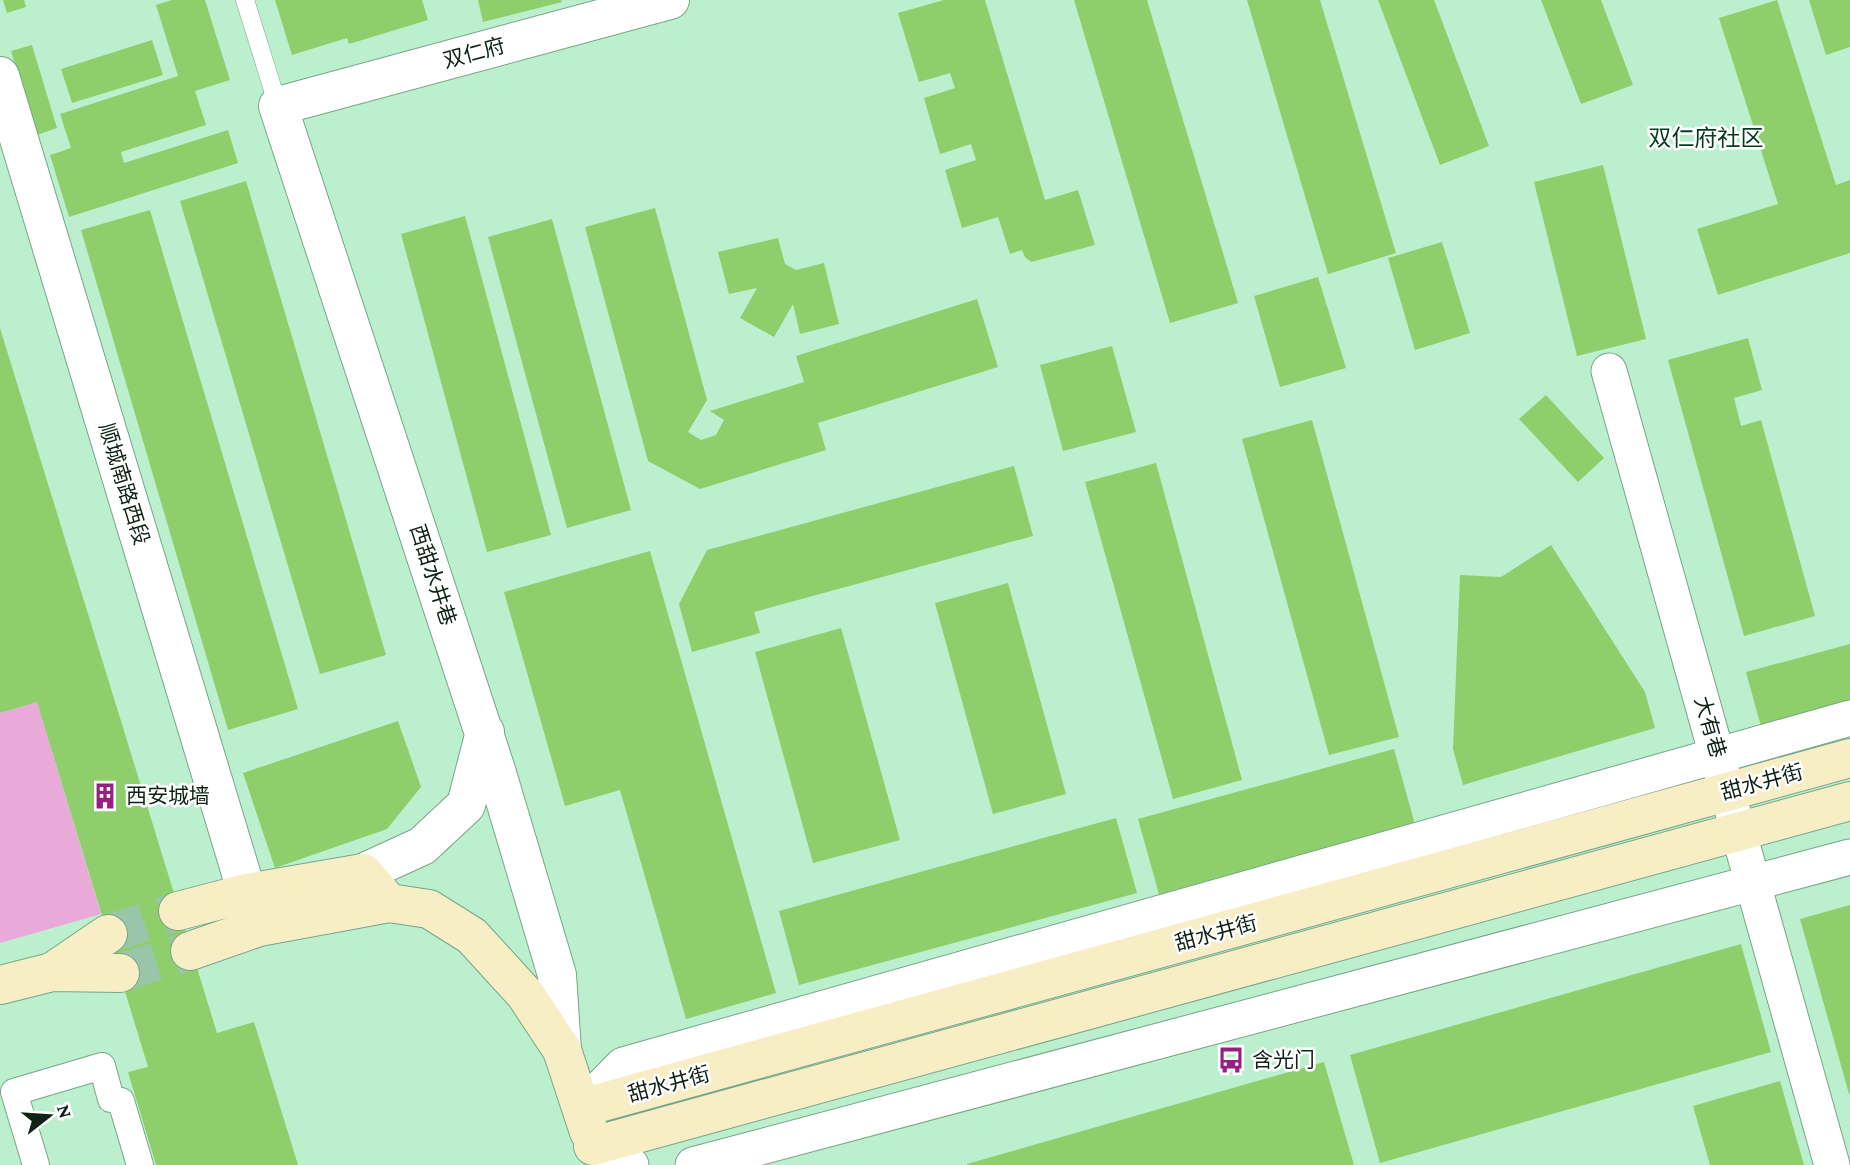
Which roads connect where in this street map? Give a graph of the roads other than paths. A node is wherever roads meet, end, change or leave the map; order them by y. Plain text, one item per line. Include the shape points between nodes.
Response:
1 (245, 0) edge
2 (670, 0) edge
3 (0, 76) edge
4 (278, 106) junction
5 (1609, 371) dead end
6 (1850, 718) edge
7 (485, 732) junction
8 (1718, 755) junction
9 (1850, 758) edge
10 (1728, 792) junction
11 (1850, 801) edge
12 (1740, 831) junction
13 (1850, 857) edge
14 (363, 873) junction
15 (1754, 883) junction
16 (247, 893) junction
17 (389, 903) junction
18 (178, 911) tunnel mouth
19 (108, 934) tunnel mouth
20 (191, 951) tunnel mouth
21 (52, 972) junction
22 (120, 974) tunnel mouth
23 (0, 985) edge
24 (562, 1050) junction
25 (581, 1108) junction
26 (595, 1156) edge
27 (36, 1165) edge
28 (140, 1165) edge
29 (631, 1165) edge
30 (693, 1165) edge
31 (1832, 1165) edge

1 - 4 lane
2 - 4 street, 双仁府
3 - 16 street, 顺城南路西段
4 - 7 street, 西甜水井巷
5 - 8 street, 大有巷
6 - 8 street
7 - 14 street via 466,805 422,846
7 - 24 street, 西甜水井巷 via 556,975
8 - 10 street, 大有巷
8 - 25 street via 623,1065
9 - 10 main road, 甜水井街
10 - 12 street, 大有巷
10 - 25 main road, 甜水井街
11 - 12 main road, 甜水井街
12 - 15 street, 大有巷
12 - 26 main road, 甜水井街
13 - 15 street
14 - 16 main road
14 - 17 main road
15 - 30 street
15 - 31 street, 大有巷
16 - 18 main road
17 - 20 main road via 259,927
17 - 24 main road via 429,909 472,936 525,994
19 - 21 main road
21 - 22 main road
21 - 23 main road
24 - 25 main road
25 - 26 main road
26 - 29 street
27 - 28 street via 14,1092 102,1066 111,1099 121,1101

